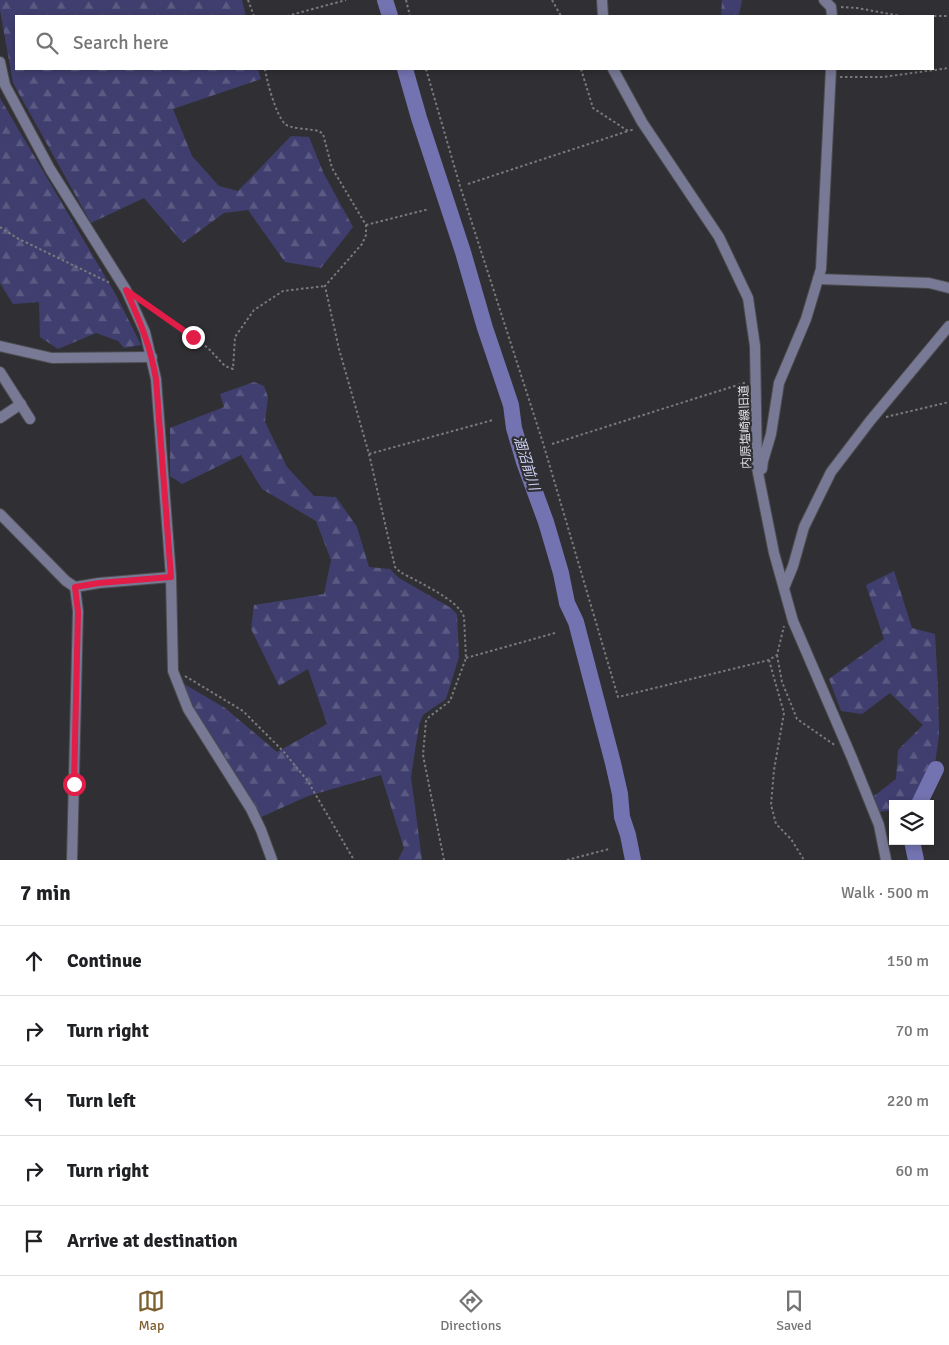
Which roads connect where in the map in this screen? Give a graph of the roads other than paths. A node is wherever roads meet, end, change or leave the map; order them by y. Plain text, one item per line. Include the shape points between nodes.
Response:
1 (602, 0) edge
2 (603, 15) edge
3 (0, 62) edge
4 (614, 70) edge
5 (831, 73) edge
6 (818, 279) junction
7 (949, 288) edge
8 (949, 326) edge
9 (0, 346) edge
10 (152, 357) junction
11 (0, 372) edge
12 (21, 404) junction
13 (0, 418) edge
14 (30, 419) dead end
15 (761, 485) junction
16 (0, 514) edge
17 (171, 577) junction
18 (75, 587) junction
19 (784, 588) junction
20 (72, 860) edge
21 (272, 860) edge
22 (886, 860) edge

1 - 2 street
3 - 10 street via 5,86 50,169 126,290 145,332
4 - 15 street, 内原塩崎線旧道 via 644,125 719,237 748,298 756,346
5 - 6 street
6 - 7 street via 929,283
6 - 15 street via 806,319 779,382
8 - 19 street via 831,472 804,528
9 - 10 street via 52,358
10 - 17 street
11 - 12 street
12 - 13 street
12 - 14 street
15 - 19 street, 内原塩崎線旧道
16 - 18 street
17 - 18 street
17 - 21 street via 173,671 194,721 251,809
18 - 20 street via 78,612
19 - 22 street, 内原塩崎線旧道 via 793,621 879,825

